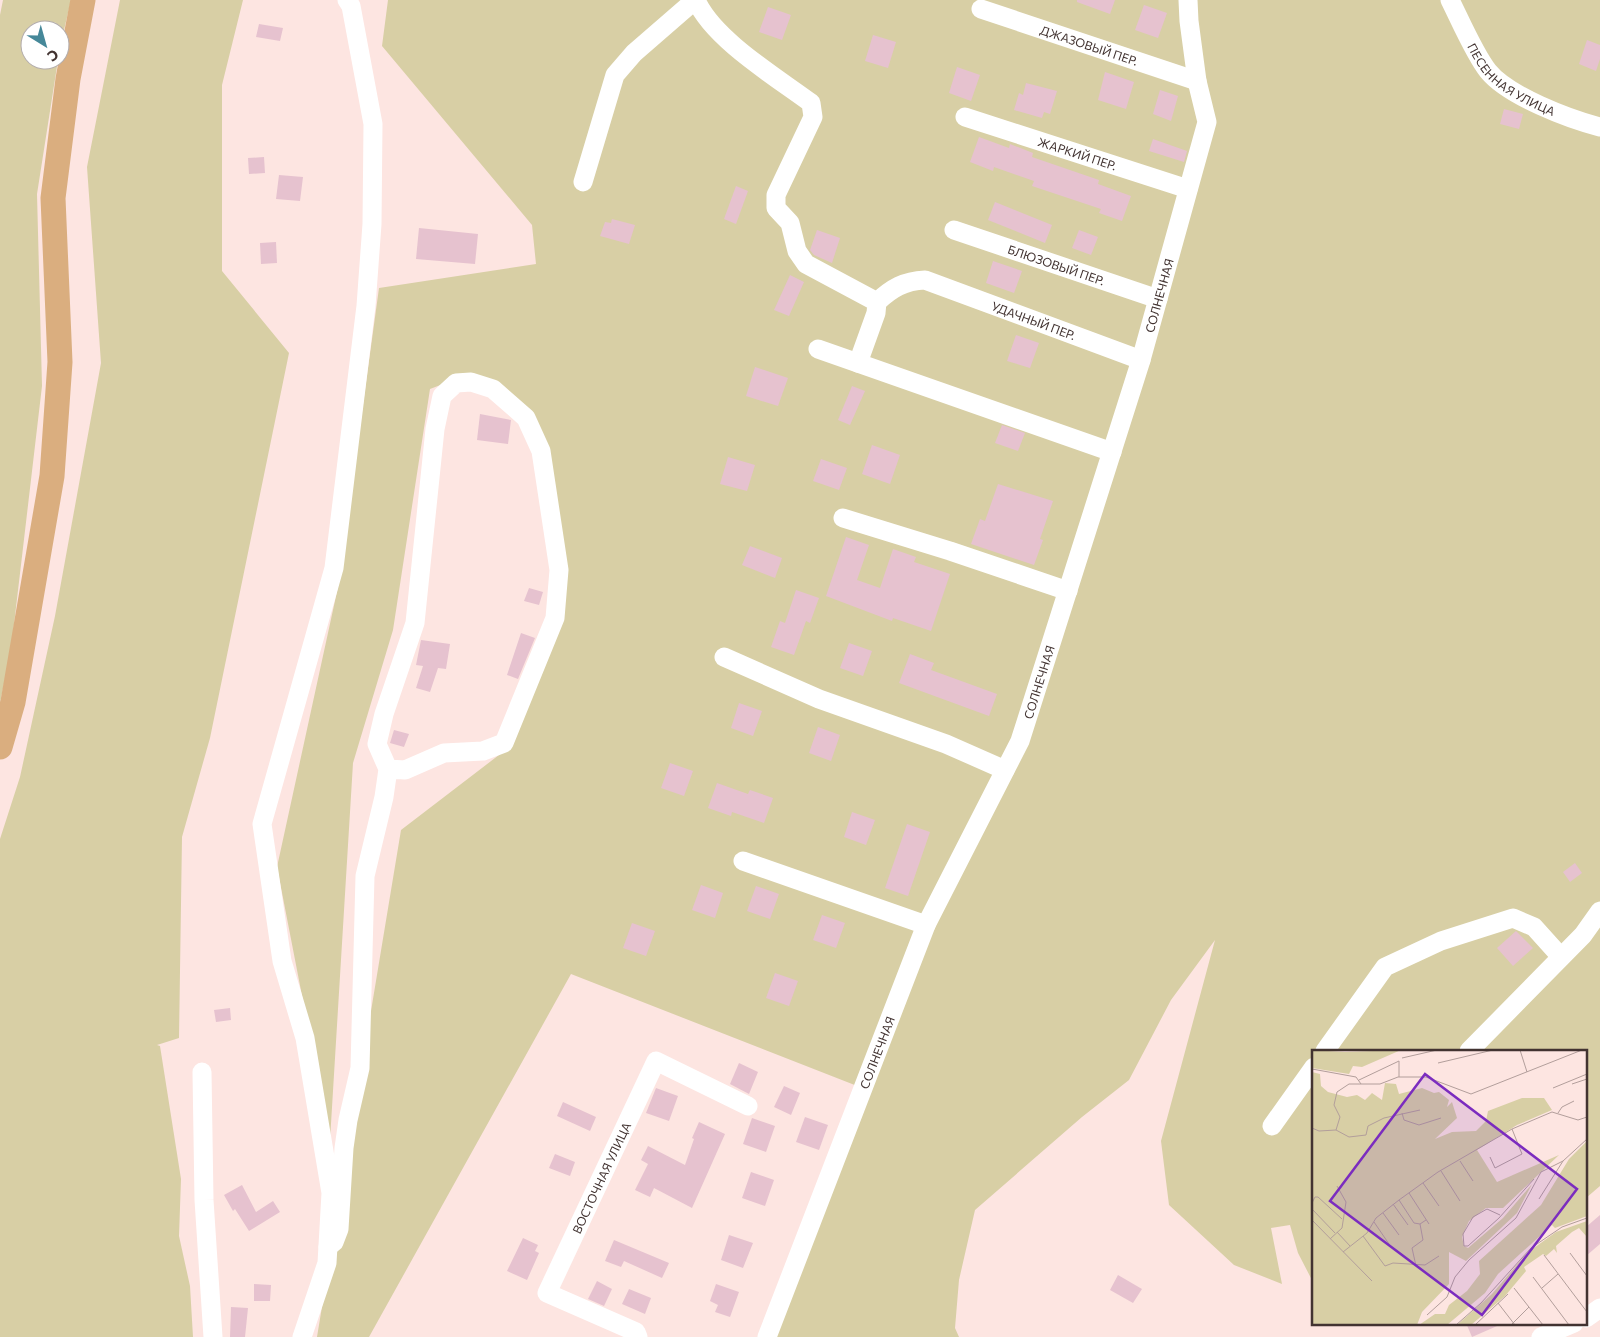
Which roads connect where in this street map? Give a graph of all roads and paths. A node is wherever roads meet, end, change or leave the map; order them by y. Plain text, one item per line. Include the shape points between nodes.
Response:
1 (83, 0) edge
2 (348, 0) edge
3 (695, 0) edge
4 (1188, 0) edge
5 (1450, 0) edge
6 (982, 9) dead end
7 (1198, 81) junction
8 (965, 117) dead end
9 (1600, 127) edge
10 (583, 182) dead end
11 (1188, 189) junction
12 (954, 230) dead end
13 (1158, 299) junction
14 (876, 302) junction
15 (818, 349) dead end
16 (1141, 360) junction
17 (858, 362) junction
18 (1112, 452) junction
19 (843, 518) dead end
20 (1068, 591) junction
21 (724, 657) dead end
22 (0, 747) edge
23 (388, 768) junction
24 (1006, 770) junction
25 (743, 861) dead end
26 (1600, 911) edge
27 (926, 925) junction
28 (1561, 958) junction
29 (1326, 1050) edge
30 (1470, 1050) edge
31 (1312, 1070) edge
32 (202, 1072) dead end
33 (748, 1106) dead end
34 (1272, 1126) dead end
35 (328, 1246) junction
36 (1600, 1308) edge
37 (1588, 1317) edge
38 (1572, 1324) edge
39 (213, 1337) edge
40 (302, 1337) edge
41 (638, 1337) edge
42 (767, 1337) edge
43 (1542, 1337) edge

1 - 22 main road via 68,79 53,198 60,362 52,476 12,702
2 - 35 street via 373,124 372,224 366,306 334,568 262,824 282,962 304,1038 331,1193
3 - 10 street via 634,53 615,76
3 - 14 street via 702,13 738,49 811,103 813,117 776,195 776,208 790,223 796,251 806,264
4 - 7 street, СОЛНЕЧНАЯ
5 - 9 street, ПЕСЕННАЯ УЛИЦА via 1488,72 1512,90 1558,114
6 - 7 street, ДЖАЗОВЫЙ ПЕР.
7 - 11 street, СОЛНЕЧНАЯ via 1207,122
8 - 11 street, ЖАРКИЙ ПЕР.
11 - 13 street, СОЛНЕЧНАЯ
12 - 13 street, БЛЮЗОВЫЙ ПЕР.
13 - 16 street, СОЛНЕЧНАЯ
14 - 16 street, УДАЧНЫЙ ПЕР. via 907,281 925,280
14 - 17 street via 876,313
15 - 17 street
16 - 18 street, СОЛНЕЧНАЯ
17 - 18 street
18 - 20 street, СОЛНЕЧНАЯ
19 - 20 street via 950,550
20 - 24 street, СОЛНЕЧНАЯ via 1020,741
21 - 24 street via 819,700 946,744
23 - 23 street via 377,744 384,714 416,623 434,429 442,396 456,383 471,382 492,389 526,418 541,451 559,570 555,618 504,744 483,751 444,753 405,770
23 - 35 street via 364,876 360,1068 345,1139 339,1229 334,1242
24 - 27 street, СОЛНЕЧНАЯ
25 - 27 street
26 - 28 street
27 - 42 street, СОЛНЕЧНАЯ
28 - 29 street via 1534,928 1513,918 1441,940 1385,967
28 - 30 street
31 - 34 street
32 - 39 street via 204,1200
33 - 41 street, ВОСТОЧНАЯ УЛИЦА via 656,1061 547,1293 636,1332
35 - 40 street via 327,1263
36 - 37 street
38 - 43 street

